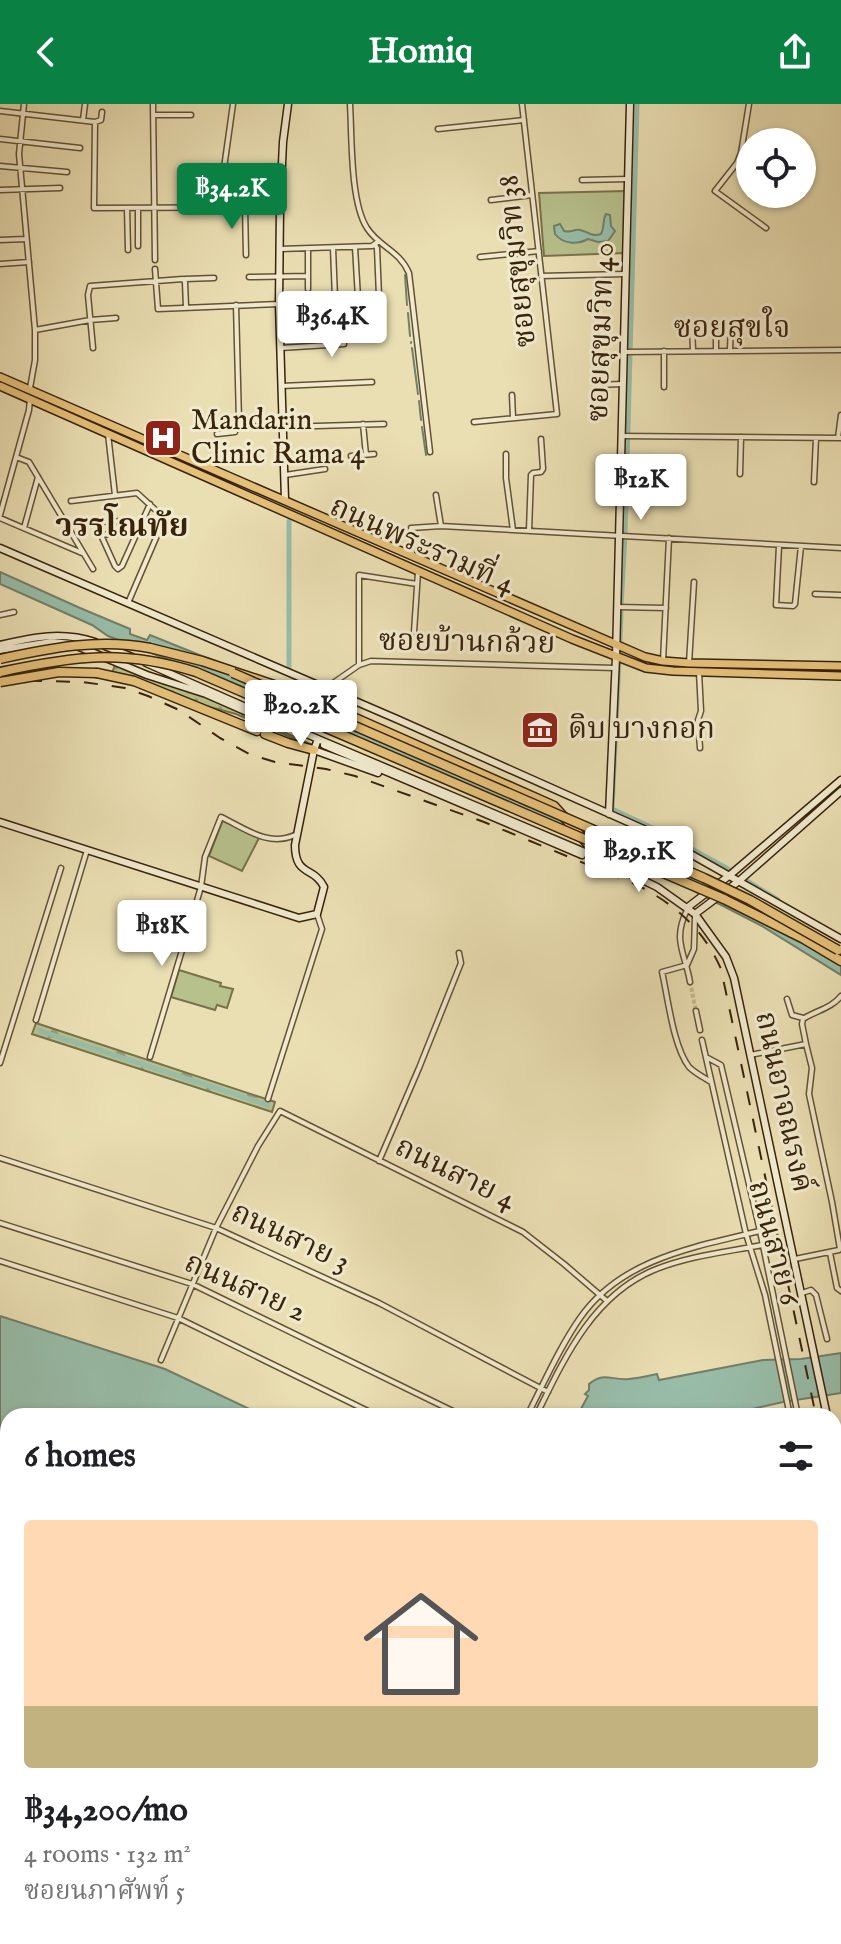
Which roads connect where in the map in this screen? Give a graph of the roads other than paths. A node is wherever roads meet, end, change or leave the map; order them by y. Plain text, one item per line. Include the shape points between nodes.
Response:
1 (24, 104) edge
2 (85, 104) edge
3 (153, 104) edge
4 (233, 104) edge
5 (288, 104) edge
6 (350, 104) edge
7 (522, 104) edge
8 (630, 104) edge
9 (749, 104) edge
10 (0, 111) edge
11 (102, 112) dead end
12 (23, 113) junction
13 (153, 115) junction
14 (191, 115) dead end
15 (83, 120) junction
16 (524, 120) junction
17 (95, 122) junction
18 (438, 129) dead end
19 (0, 139) edge
20 (20, 142) junction
21 (80, 148) dead end
22 (0, 166) edge
23 (20, 168) junction
24 (67, 172) dead end
25 (195, 176) dead end
26 (628, 179) junction
27 (582, 180) dead end
28 (60, 188) dead end
29 (22, 189) junction
30 (0, 190) edge
31 (532, 195) junction
32 (491, 200) dead end
33 (245, 207) junction
34 (280, 207) junction
35 (127, 208) junction
36 (138, 208) junction
37 (155, 208) junction
38 (766, 228) dead end
39 (26, 239) junction
40 (0, 240) edge
41 (377, 243) junction
42 (138, 246) dead end
43 (355, 247) junction
44 (333, 248) junction
45 (280, 249) junction
46 (308, 249) junction
47 (128, 250) dead end
48 (539, 251) junction
49 (246, 255) dead end
50 (480, 257) dead end
51 (155, 260) dead end
52 (29, 262) junction
53 (0, 264) edge
54 (155, 269) dead end
55 (625, 274) junction
56 (279, 276) junction
57 (308, 276) junction
58 (541, 276) junction
59 (249, 277) dead end
60 (214, 278) dead end
61 (183, 279) junction
62 (156, 280) junction
63 (308, 289) dead end
64 (379, 296) dead end
65 (335, 298) dead end
66 (358, 298) dead end
67 (279, 304) junction
68 (236, 305) junction
69 (186, 307) junction
70 (116, 318) dead end
71 (90, 320) junction
72 (692, 327) dead end
73 (343, 328) dead end
74 (35, 330) junction
75 (93, 348) dead end
76 (280, 348) junction
77 (693, 350) junction
78 (716, 350) junction
79 (730, 350) junction
80 (841, 350) edge
81 (664, 351) junction
82 (627, 352) junction
83 (0, 377) edge
84 (372, 382) dead end
85 (622, 384) junction
86 (596, 385) dead end
87 (0, 386) edge
88 (281, 386) junction
89 (664, 387) dead end
90 (30, 394) junction
91 (512, 395) dead end
92 (841, 415) edge
93 (513, 418) junction
94 (239, 421) junction
95 (474, 422) dead end
96 (283, 424) junction
97 (363, 424) junction
98 (384, 424) dead end
99 (108, 433) junction
100 (217, 434) dead end
101 (625, 436) junction
102 (741, 437) junction
103 (129, 438) junction
104 (816, 438) junction
105 (840, 438) edge
106 (541, 439) dead end
107 (430, 452) dead end
108 (374, 454) dead end
109 (506, 454) dead end
110 (366, 455) junction
111 (351, 456) dead end
112 (16, 457) junction
113 (325, 469) dead end
114 (740, 474) dead end
115 (285, 475) junction
116 (38, 477) junction
117 (814, 482) dead end
118 (115, 495) junction
119 (436, 495) dead end
120 (285, 500) junction
121 (71, 501) dead end
122 (150, 504) junction
123 (0, 517) edge
124 (125, 521) dead end
125 (441, 526) junction
126 (24, 528) junction
127 (513, 530) junction
128 (529, 531) junction
129 (138, 532) junction
130 (618, 534) junction
131 (100, 535) junction
132 (669, 538) junction
133 (779, 545) junction
134 (801, 546) junction
135 (0, 548) edge
136 (841, 548) edge
137 (83, 554) junction
138 (412, 555) junction
139 (93, 569) dead end
140 (417, 570) junction
141 (694, 582) dead end
142 (417, 584) junction
143 (815, 594) dead end
144 (841, 595) edge
145 (128, 603) junction
146 (617, 607) junction
147 (666, 608) junction
148 (14, 612) dead end
149 (0, 615) edge
150 (414, 632) dead end
151 (616, 645) junction
152 (0, 648) edge
153 (616, 657) junction
154 (0, 659) edge
155 (663, 661) junction
156 (689, 663) junction
157 (359, 665) junction
158 (841, 666) edge
159 (615, 668) junction
160 (0, 672) edge
161 (699, 672) junction
162 (233, 673) junction
163 (841, 676) edge
164 (0, 682) edge
165 (326, 688) junction
166 (316, 744) junction
167 (700, 748) dead end
168 (841, 780) edge
169 (841, 791) edge
170 (609, 814) junction
171 (0, 822) edge
172 (298, 835) junction
173 (87, 850) junction
174 (603, 861) junction
175 (61, 868) dead end
176 (730, 875) junction
177 (739, 881) junction
178 (201, 887) junction
179 (690, 906) junction
180 (698, 912) junction
181 (317, 914) junction
182 (841, 939) edge
183 (841, 952) edge
184 (459, 953) dead end
185 (841, 961) edge
186 (687, 965) junction
187 (690, 982) tunnel mouth
188 (787, 999) dead end
189 (840, 999) edge
190 (696, 1011) tunnel mouth
191 (803, 1018) junction
192 (36, 1020) dead end
193 (700, 1030) dead end
194 (702, 1040) dead end
195 (806, 1044) junction
196 (750, 1055) junction
197 (150, 1057) dead end
198 (706, 1057) junction
199 (0, 1063) edge
200 (711, 1082) junction
201 (268, 1099) dead end
202 (0, 1158) edge
203 (379, 1161) junction
204 (0, 1223) edge
205 (216, 1228) junction
206 (760, 1231) junction
207 (746, 1234) junction
208 (762, 1245) junction
209 (750, 1247) junction
210 (840, 1249) edge
211 (830, 1252) junction
212 (795, 1259) junction
213 (0, 1261) edge
214 (841, 1272) edge
215 (834, 1273) junction
216 (192, 1284) junction
217 (841, 1291) edge
218 (802, 1293) junction
219 (599, 1295) junction
220 (607, 1301) junction
221 (178, 1318) junction
222 (827, 1339) dead end
223 (161, 1360) dead end
224 (541, 1388) junction
225 (548, 1392) junction
226 (362, 1408) edge
227 (447, 1408) edge
228 (531, 1408) edge
229 (540, 1408) edge
230 (788, 1408) edge
231 (796, 1408) edge
232 (825, 1408) edge

1 - 12 street
2 - 15 street
3 - 13 street
4 - 25 street via 223,175
5 - 34 street
6 - 41 street via 358,202
7 - 16 street, ซอยสุขุมวิท 38
8 - 26 street, ซอยสุขุมวิท 40
9 - 38 street via 741,153 715,191
10 - 12 street
11 - 17 street
12 - 15 street
12 - 20 street
13 - 14 street
13 - 37 street
15 - 17 street
16 - 18 street
16 - 31 street, ซอยสุขุมวิท 38
17 - 35 street via 94,208
19 - 20 street
20 - 21 street
20 - 23 street
22 - 23 street
23 - 24 street
23 - 29 street
26 - 27 street
26 - 55 street, ซอยสุขุมวิท 40
28 - 29 street
29 - 30 street
29 - 39 street
31 - 32 street
31 - 48 street, ซอยสุขุมวิท 38
33 - 34 street
33 - 37 street
33 - 49 street
34 - 45 street
35 - 36 street
35 - 47 street
36 - 37 street
36 - 42 street
37 - 51 street
39 - 40 street
39 - 52 street
41 - 43 street
41 - 64 street
41 - 107 street via 400,258 409,273
43 - 44 street
43 - 66 street
44 - 46 street
44 - 65 street
45 - 46 street
45 - 56 street
46 - 57 street
48 - 50 street
48 - 58 street, ซอยสุขุมวิท 38
52 - 53 street
52 - 74 street
54 - 62 street
55 - 58 street
55 - 82 street, ซอยสุขุมวิท 40
56 - 57 street
56 - 59 street
56 - 67 street
57 - 63 street
58 - 93 street, ซอยสุขุมวิท 38 via 557,414
60 - 61 street
61 - 62 street
61 - 69 street
62 - 69 street via 158,309
62 - 71 street via 90,286
67 - 68 street
67 - 76 street
68 - 69 street
68 - 94 street
70 - 71 street
71 - 74 street
71 - 75 street
72 - 77 street
73 - 76 street via 344,344
74 - 90 street
76 - 88 street
77 - 78 street, ซอยสุขใจ
77 - 81 street, ซอยสุขใจ
78 - 79 street, ซอยสุขใจ
78 - 79 street via 716,326 731,326
79 - 80 street, ซอยสุขใจ
81 - 82 street, ซอยสุขใจ
81 - 89 street
82 - 85 street, ซอยสุขุมวิท 40
83 - 90 main road, ถนนพระรามที่ 4
84 - 88 street
85 - 86 street
85 - 101 street, ซอยสุขุมวิท 40
87 - 90 main road, ถนนพระรามที่ 4
88 - 96 street
90 - 99 main road, ถนนพระรามที่ 4
90 - 103 main road, ถนนพระรามที่ 4
90 - 112 street
91 - 93 street
92 - 105 street
93 - 95 street
94 - 96 street
94 - 100 street via 235,432
96 - 97 street
96 - 115 street
97 - 98 street
97 - 110 street
99 - 103 main road, ถนนพระรามที่ 4
99 - 118 street
101 - 102 street
101 - 130 street, ซอยสุขุมวิท 40
102 - 104 street
102 - 114 street
103 - 120 main road, ถนนพระรามที่ 4
103 - 140 main road, ถนนพระรามที่ 4
104 - 105 street
104 - 117 street
106 - 128 street via 543,469 531,474
108 - 110 street
109 - 127 street
110 - 111 street
112 - 116 street via 29,462
112 - 123 street
113 - 115 street
115 - 120 street
116 - 126 street
116 - 137 street
118 - 121 street
118 - 122 street via 137,493
119 - 125 street
120 - 138 main road, ถนนพระรามที่ 4
122 - 129 street
122 - 145 street via 163,521
123 - 126 street
124 - 131 street via 98,523
125 - 127 street
125 - 138 street via 411,528
126 - 137 street
127 - 128 street
128 - 130 street
129 - 131 street
129 - 131 street via 120,569
130 - 132 street
130 - 146 street, ซอยสุขุมวิท 40
132 - 133 street
132 - 147 street
133 - 134 street
133 - 134 street via 778,606 795,606
134 - 136 street
135 - 145 street
137 - 139 street
138 - 140 main road
138 - 151 main road, ถนนพระรามที่ 4
140 - 142 street
140 - 153 main road, ถนนพระรามที่ 4
141 - 156 street
142 - 150 street
142 - 157 street via 359,575
143 - 144 street
145 - 165 street
146 - 147 street
146 - 151 street, ซอยสุขุมวิท 40
147 - 155 street
148 - 149 street
151 - 153 street, ซอยสุขุมวิท 40
151 - 155 main road, ถนนพระรามที่ 4
152 - 166 street, ถนนอาจณรงค์ via 72,644 206,694
152 - 166 street, ถนนอาจณรงค์ via 52,635 75,636 129,655
153 - 159 street, ซอยสุขุมวิท 40
153 - 161 main road, ถนนพระรามที่ 4 via 646,668
154 - 162 highway, bridge via 80,644 118,644 168,651
155 - 156 main road, ถนนพระรามที่ 4
156 - 158 main road, ถนนพระรามที่ 4
157 - 159 street, ซอยบ้านกล้วย via 384,661
157 - 165 street, ซอยบ้านกล้วย
159 - 170 street, ซอยสุขุมวิท 40
160 - 185 highway, bridge via 109,656 196,672 706,891
161 - 163 main road, ถนนพระรามที่ 4
161 - 167 street
162 - 174 highway, bridge via 301,694 554,806
162 - 183 highway, bridge via 704,878
164 - 166 highway, bridge via 59,672 97,673 154,688 288,743
165 - 170 street
166 - 172 street
166 - 174 street, ถนนอาจณรงค์
166 - 174 street, ถนนอาจณรงค์
168 - 176 street
169 - 177 street
170 - 176 street
171 - 173 street
172 - 178 street via 281,840 259,837 221,817 205,857
172 - 181 street via 295,859 324,887
173 - 178 street
173 - 192 street
174 - 179 street, ถนนอาจณรงค์
175 - 199 street
176 - 177 street
176 - 179 street
177 - 180 street
177 - 182 street
178 - 181 street via 299,918
178 - 197 street
179 - 180 street, ถนนอาจณรงค์
179 - 186 street via 679,939
180 - 186 street
180 - 196 street, ถนนอาจณรงค์ via 730,967
181 - 201 street via 322,929
184 - 203 street via 461,963
186 - 187 street
186 - 200 street via 662,972 685,1060
188 - 191 street via 792,1015
189 - 191 street
190 - 193 street
191 - 195 street
194 - 198 street, ถนนสาย 6
195 - 196 street
195 - 210 street via 812,1068 809,1094
196 - 212 street, ถนนอาจณรงค์
198 - 200 street, ถนนสาย 6
198 - 206 street, ถนนสาย 6 via 721,1065
200 - 207 street, ถนนสาย 6
202 - 205 street, ถนนสาย 3
203 - 205 street, ถนนสาย 4 via 280,1111
203 - 219 street, ถนนสาย 4 via 529,1236
204 - 216 street, ถนนสาย 2
205 - 216 street
205 - 224 street, ถนนสาย 3 via 379,1303
206 - 207 street
206 - 208 street, ถนนสาย 6
207 - 209 street, ถนนสาย 6
207 - 219 street via 651,1261
208 - 209 street
208 - 231 street, ถนนสาย 6
209 - 220 street via 654,1270
209 - 230 street, ถนนสาย 6
210 - 211 street
211 - 212 street
211 - 215 street
212 - 218 street, ถนนอาจณรงค์
213 - 221 street
214 - 215 street
215 - 217 street
216 - 221 street
216 - 227 street, ถนนสาย 2
218 - 222 street via 811,1290 816,1295
218 - 232 street, ถนนอาจณรงค์
219 - 220 street, ถนนสาย 4
219 - 224 street via 579,1318
220 - 225 street via 585,1327
221 - 223 street
221 - 226 street
224 - 225 street, ถนนสาย 3
224 - 228 street
225 - 229 street

